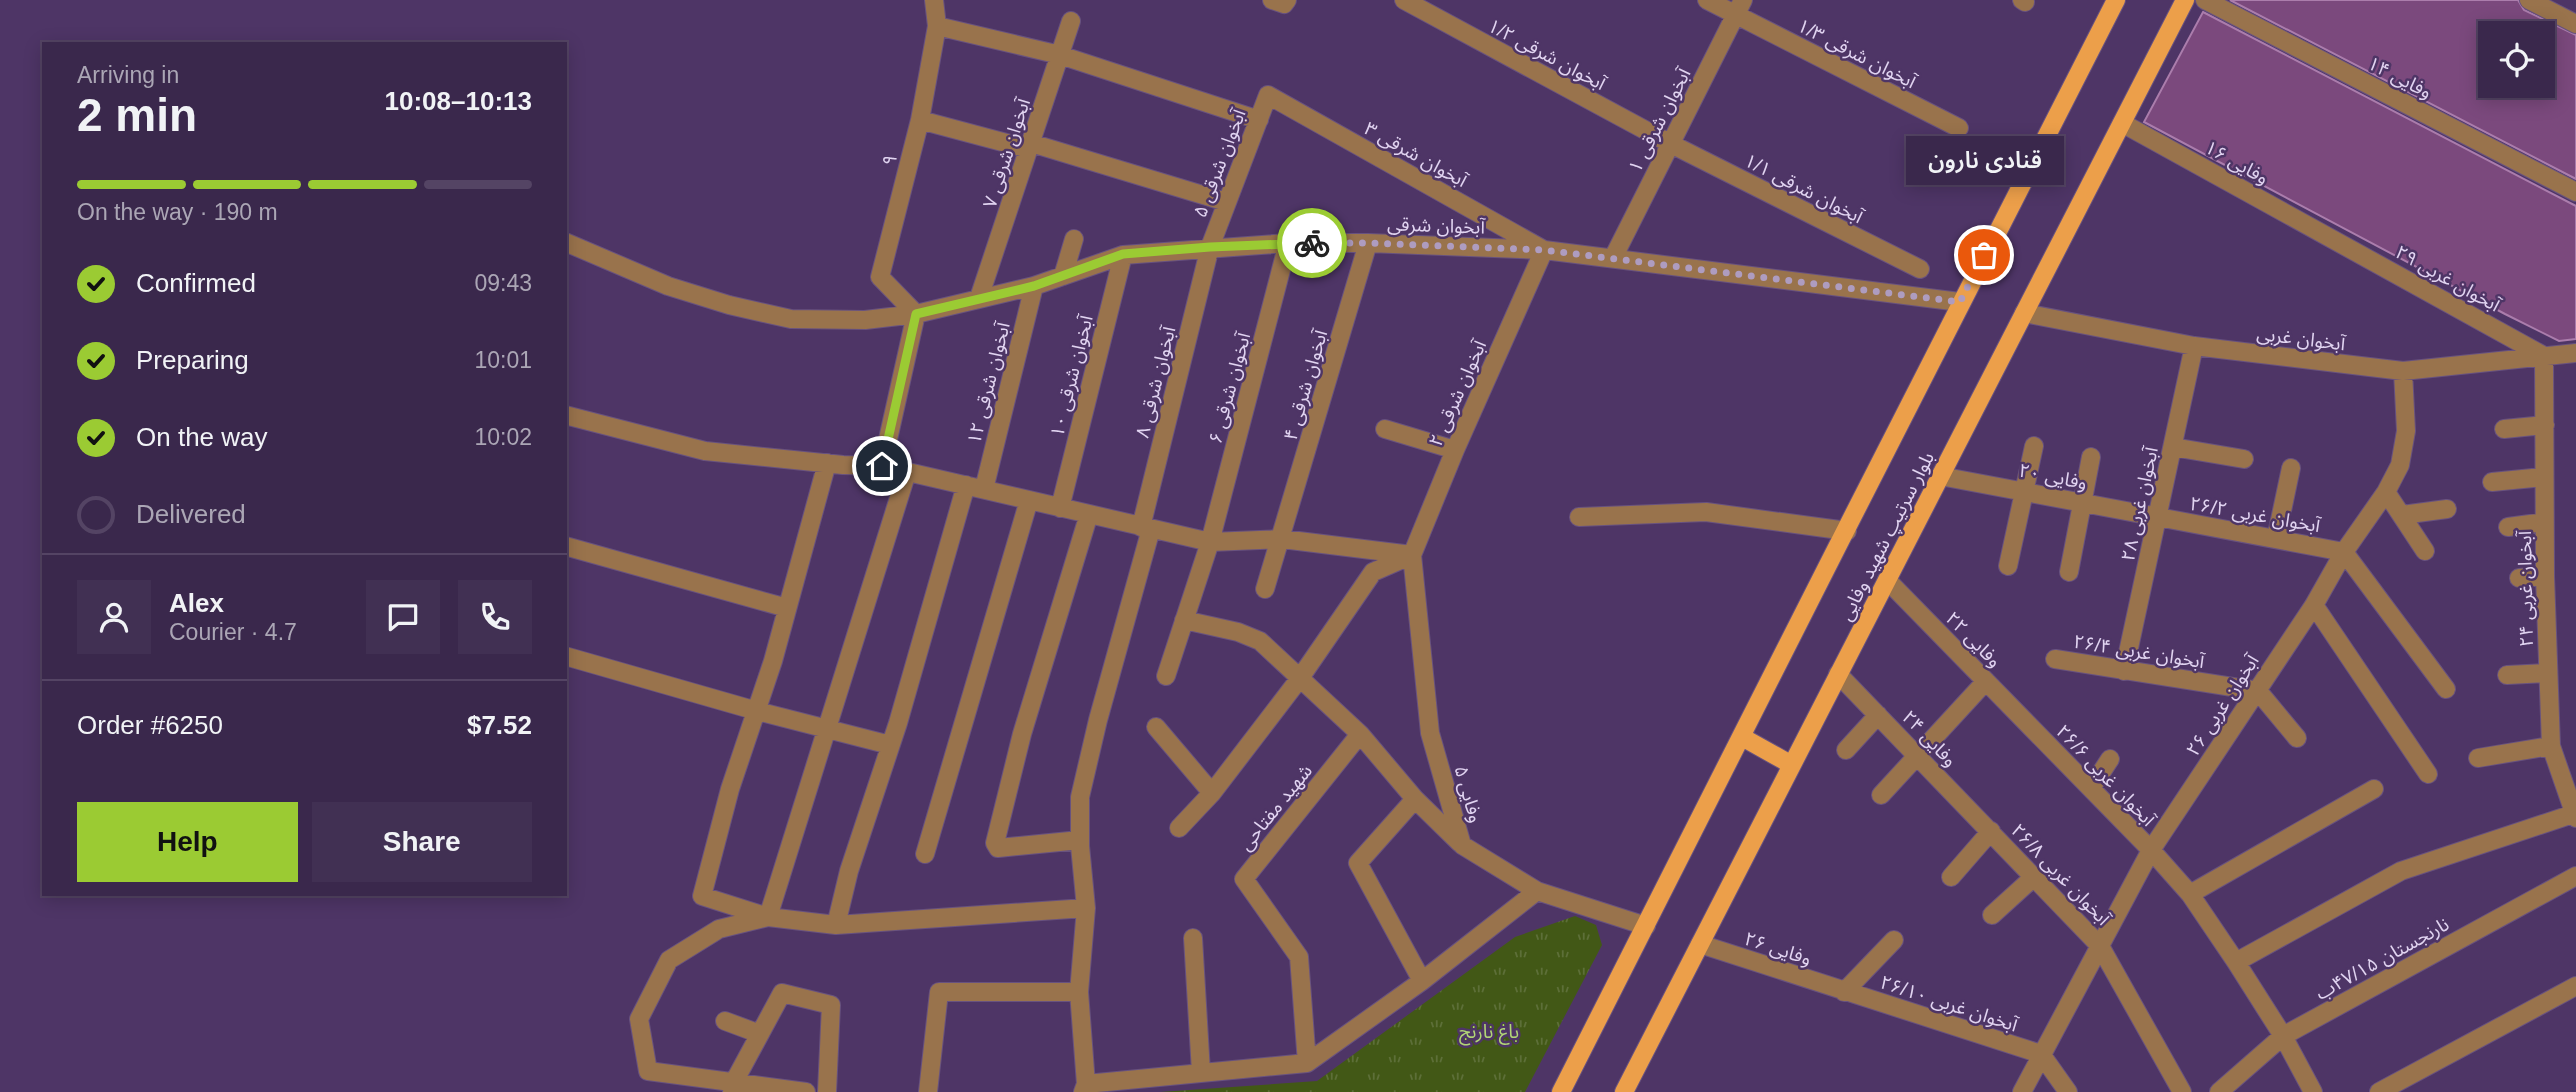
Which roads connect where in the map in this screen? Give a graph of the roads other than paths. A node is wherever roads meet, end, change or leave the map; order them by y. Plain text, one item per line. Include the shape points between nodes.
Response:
1 (934, 0) edge
2 (1272, 0) edge
3 (1287, 0) edge
4 (1404, 0) edge
5 (1707, 0) edge
6 (2116, 0) edge
7 (2185, 0) edge
8 (2205, 0) edge
9 (2529, 0) edge
10 (1739, 7) edge
11 (1072, 21) dead end
12 (2576, 24) edge
13 (937, 26) junction
14 (1060, 55) junction
15 (1268, 95) joint
16 (920, 120) junction
17 (1259, 120) junction
18 (2122, 123) junction
19 (1959, 128) dead end
20 (1671, 144) junction
21 (1030, 146) junction
22 (2576, 192) edge
23 (1226, 202) junction
24 (2332, 238) joint
25 (1074, 239) dead end
26 (567, 243) edge
27 (1288, 243) junction
28 (1368, 243) junction
29 (1210, 247) junction
30 (1544, 250) junction
31 (1123, 254) junction
32 (1613, 258) junction
33 (1920, 269) dead end
34 (1063, 276) junction
35 (1034, 286) junction
36 (979, 298) junction
37 (1960, 302) junction
38 (2024, 313) junction
39 (916, 314) junction
40 (2194, 346) junction
41 (2576, 354) edge
42 (2544, 356) junction
43 (2403, 371) junction
44 (567, 416) edge
45 (2545, 425) junction
46 (1385, 429) dead end
47 (2504, 429) dead end
48 (2034, 446) dead end
49 (2173, 447) junction
50 (1455, 450) junction
51 (2091, 457) dead end
52 (2244, 459) dead end
53 (827, 463) junction
54 (882, 466) junction
55 (2291, 468) dead end
56 (907, 472) junction
57 (1940, 476) junction
58 (2543, 477) junction
59 (2492, 482) dead end
60 (975, 487) junction
61 (2386, 492) junction
62 (2025, 493) junction
63 (1029, 500) junction
64 (2082, 503) junction
65 (1060, 508) junction
66 (2447, 509) dead end
67 (1089, 514) junction
68 (2402, 515) junction
69 (1579, 517) dead end
70 (2158, 518) junction
71 (2544, 522) junction
72 (2508, 527) dead end
73 (1146, 528) junction
74 (1847, 531) junction
75 (1282, 539) junction
76 (2276, 539) junction
77 (1210, 542) junction
78 (567, 547) edge
79 (2425, 551) dead end
80 (2344, 552) junction
81 (1412, 555) junction
82 (2008, 566) dead end
83 (2069, 572) dead end
84 (2544, 576) junction
85 (2519, 579) dead end
86 (1886, 580) junction
87 (1265, 589) dead end
88 (2314, 605) junction
89 (787, 608) junction
90 (1184, 620) junction
91 (567, 657) edge
92 (2055, 659) dead end
93 (2124, 671) junction
94 (2548, 673) junction
95 (1838, 674) junction
96 (1166, 676) dead end
97 (2507, 676) dead end
98 (1300, 678) junction
99 (1986, 681) junction
100 (2446, 689) dead end
101 (2258, 691) junction
102 (757, 711) junction
103 (1878, 715) junction
104 (1156, 727) dead end
105 (2032, 728) joint
106 (827, 729) junction
107 (1360, 734) junction
108 (1742, 737) junction
109 (2297, 738) dead end
110 (890, 745) junction
111 (2551, 746) junction
112 (1846, 750) dead end
113 (1917, 756) junction
114 (2478, 758) dead end
115 (2110, 759) dead end
116 (1792, 765) junction
117 (2428, 774) dead end
118 (2091, 788) junction
119 (2374, 789) dead end
120 (1212, 793) junction
121 (1881, 795) dead end
122 (1415, 799) junction
123 (2575, 816) edge
124 (1179, 828) dead end
125 (1991, 831) junction
126 (1080, 840) junction
127 (1462, 845) junction
128 (2151, 850) junction
129 (925, 854) dead end
130 (2035, 876) junction
131 (2576, 876) edge
132 (1951, 877) dead end
133 (1536, 891) junction
134 (2190, 894) junction
135 (1086, 908) junction
136 (1992, 915) dead end
137 (768, 916) junction
138 (836, 925) junction
139 (1646, 926) junction
140 (1193, 939) dead end
141 (1894, 940) dead end
142 (1700, 944) junction
143 (2100, 946) junction
144 (2236, 962) junction
145 (1422, 981) junction
146 (2576, 986) edge
147 (1079, 992) junction
148 (1844, 992) junction
149 (725, 1021) dead end
150 (760, 1034) junction
151 (2283, 1036) junction
152 (2041, 1054) junction
153 (1307, 1063) junction
154 (1200, 1072) junction
155 (733, 1087) edge
156 (1085, 1088) edge
157 (806, 1092) edge
158 (827, 1092) edge
159 (928, 1092) edge
160 (1561, 1092) edge
161 (1624, 1092) edge
162 (2021, 1092) edge
163 (2067, 1092) edge
164 (2182, 1092) edge
165 (2219, 1092) edge
166 (2313, 1092) edge
167 (2379, 1092) edge

1 - 13 street, ۹
2 - 3 street via 1284,4
4 - 20 street, آبخوان شرقی ۱/۲
5 - 10 street, آبخوان شرقی ۱/۳
6 - 37 main road, بلوار سرتیپ شهید وفایی
7 - 18 main road, بلوار سرتیپ شهید وفایی
8 - 22 street, وفایی ۱۴
9 - 12 street
10 - 19 street, آبخوان شرقی ۱/۳
10 - 20 street, آبخوان شرقی ۱
11 - 14 street, آبخوان شرقی ۷
13 - 14 street
13 - 16 street, ۹
14 - 17 street
14 - 21 street, آبخوان شرقی ۷
15 - 17 street, آبخوان شرقی ۵
15 - 30 street, آبخوان شرقی ۳
16 - 21 street
16 - 39 street, ۹ via 880,277
17 - 23 street, آبخوان شرقی ۵
18 - 24 street, وفایی ۱۶
18 - 38 main road, بلوار سرتیپ شهید وفایی
20 - 32 street, آبخوان شرقی ۱
20 - 33 street, آبخوان شرقی ۱/۱
21 - 23 street
21 - 36 street, آبخوان شرقی ۷
23 - 29 street, آبخوان شرقی ۵
24 - 42 street, آبخوان غربی ۲۹
25 - 34 street
26 - 39 street, آبخوان شرقی via 668,286 791,318 865,320
27 - 28 street, آبخوان شرقی
27 - 29 street, آبخوان شرقی
27 - 77 street, آبخوان شرقی ۶
28 - 30 street, آبخوان شرقی
28 - 75 street, آبخوان شرقی ۴
29 - 31 street, آبخوان شرقی
29 - 73 street, آبخوان شرقی ۸
30 - 32 street, آبخوان شرقی
30 - 50 street, آبخوان شرقی ۲
31 - 34 street, آبخوان شرقی
31 - 65 street, آبخوان شرقی ۱۰
32 - 37 street, آبخوان شرقی
34 - 35 street, آبخوان شرقی
35 - 36 street, آبخوان شرقی
35 - 60 street, آبخوان شرقی ۱۲
36 - 39 street, آبخوان شرقی
37 - 74 main road, بلوار سرتیپ شهید وفایی
38 - 40 street, آبخوان غربی
38 - 57 main road, بلوار سرتیپ شهید وفایی
39 - 54 street
40 - 43 street, آبخوان غربی
40 - 49 street, آبخوان غربی ۲۸
41 - 42 street, آبخوان غربی
42 - 43 street, آبخوان غربی
42 - 45 street, آبخوان غربی ۲۴
43 - 61 street, آبخوان غربی ۲۶ via 2406,431 2400,465
44 - 53 street via 705,451
45 - 47 street
45 - 58 street, آبخوان غربی ۲۴
46 - 50 street
48 - 62 street
49 - 52 street
49 - 70 street, آبخوان غربی ۲۸
50 - 81 street, آبخوان شرقی ۲
51 - 64 street
53 - 54 street
53 - 89 street
54 - 56 street
55 - 76 street
56 - 60 street
56 - 106 street
57 - 62 street, وفایی ۲۰
57 - 86 main road, بلوار سرتیپ شهید وفایی
58 - 59 street
58 - 71 street, آبخوان غربی ۲۴
60 - 63 street
60 - 110 street, آبخوان شرقی ۱۲
61 - 68 street
61 - 80 street, آبخوان غربی ۲۶
62 - 64 street, وفایی ۲۰
62 - 82 street
63 - 65 street
63 - 129 street
64 - 70 street, وفایی ۲۰
64 - 83 street
65 - 67 street
66 - 68 street
67 - 73 street
67 - 126 street via 1022,733 995,843 998,848
68 - 79 street
69 - 74 street via 1706,512
70 - 76 street, آبخوان غربی ۲۶/۲
70 - 93 street, آبخوان غربی ۲۸
71 - 72 street
71 - 84 street, آبخوان غربی ۲۴
73 - 77 street
73 - 126 street, آبخوان شرقی ۸ via 1080,797
74 - 108 main road, بلوار سرتیپ شهید وفایی
75 - 77 street
75 - 81 street
75 - 87 street, آبخوان شرقی ۴
76 - 80 street, آبخوان غربی ۲۶/۲
77 - 90 street, آبخوان شرقی ۶
78 - 89 street
80 - 88 street, آبخوان غربی ۲۶
80 - 100 street
81 - 98 street via 1373,572
81 - 127 street, وفایی ۵ via 1430,733
84 - 85 street
84 - 94 street, آبخوان غربی ۲۴
86 - 95 main road, بلوار سرتیپ شهید وفایی
86 - 99 street, وفایی ۲۲
88 - 101 street, آبخوان غربی ۲۶
88 - 117 street
89 - 102 street
90 - 96 street, آبخوان شرقی ۶
90 - 98 street via 1260,640
91 - 102 street
92 - 93 street, آبخوان غربی ۲۶/۴
93 - 101 street, آبخوان غربی ۲۶/۴
94 - 97 street
94 - 111 street, آبخوان غربی ۲۴
95 - 103 street, وفایی ۲۴
95 - 116 main road, بلوار سرتیپ شهید وفایی
98 - 107 street
98 - 120 street
99 - 105 street, وفایی ۲۲
99 - 113 street
101 - 109 street
101 - 128 street, آبخوان غربی ۲۶
102 - 106 street
102 - 137 street via 730,789 702,896
103 - 112 street
103 - 113 street, وفایی ۲۴
104 - 120 street
105 - 118 street, آبخوان غربی ۲۶/۶
106 - 110 street
106 - 137 street
107 - 122 street
107 - 153 street, شهید مفتاحی via 1244,879 1299,957
108 - 116 main road
108 - 139 main road, بلوار سرتیپ شهید وفایی
110 - 138 street, آبخوان شرقی ۱۲
111 - 114 street
111 - 123 street, آبخوان غربی ۲۴
113 - 121 street
113 - 125 street, وفایی ۲۴
115 - 118 street
116 - 142 main road, بلوار سرتیپ شهید وفایی
118 - 128 street, آبخوان غربی ۲۶/۶
119 - 134 street
120 - 124 street
122 - 127 street
122 - 145 street via 1358,863
123 - 144 street via 2401,872
125 - 130 street, آبخوان غربی ۲۶/۸
125 - 132 street
126 - 135 street, آبخوان شرقی ۸
127 - 133 street, وفایی ۵
128 - 134 street, آبخوان غربی ۲۶/۶
128 - 143 street, آبخوان غربی ۲۶
130 - 136 street
130 - 143 street, آبخوان غربی ۲۶/۸
131 - 151 street, نارنجستان ۴۷/۱۵ب
133 - 139 street, وفایی ۵
133 - 145 street
134 - 144 street, آبخوان غربی ۲۶/۶
135 - 138 street
135 - 147 street, آبخوان شرقی ۸
137 - 138 street
137 - 155 street via 719,929 669,960 639,1019 648,1071
139 - 160 main road, بلوار سرتیپ شهید وفایی
140 - 154 street
141 - 148 street
142 - 148 street, وفایی ۲۶
142 - 161 main road, بلوار سرتیپ شهید وفایی
143 - 152 street, آبخوان غربی ۲۶
143 - 164 street, آبخوان غربی ۲۶/۸
144 - 151 street, آبخوان غربی ۲۶/۶
145 - 153 street
146 - 167 street
147 - 156 street, آبخوان شرقی ۸
147 - 159 street via 939,992
148 - 152 street, آبخوان غربی ۲۶/۱۰
149 - 150 street
150 - 155 street
150 - 158 street via 782,993 831,1005
151 - 165 street, نارنجستان ۴۷/۱۵ب
151 - 166 street, آبخوان غربی ۲۶/۶
152 - 162 street, آبخوان غربی ۲۶
152 - 163 street
153 - 154 street
154 - 156 street
155 - 157 street

